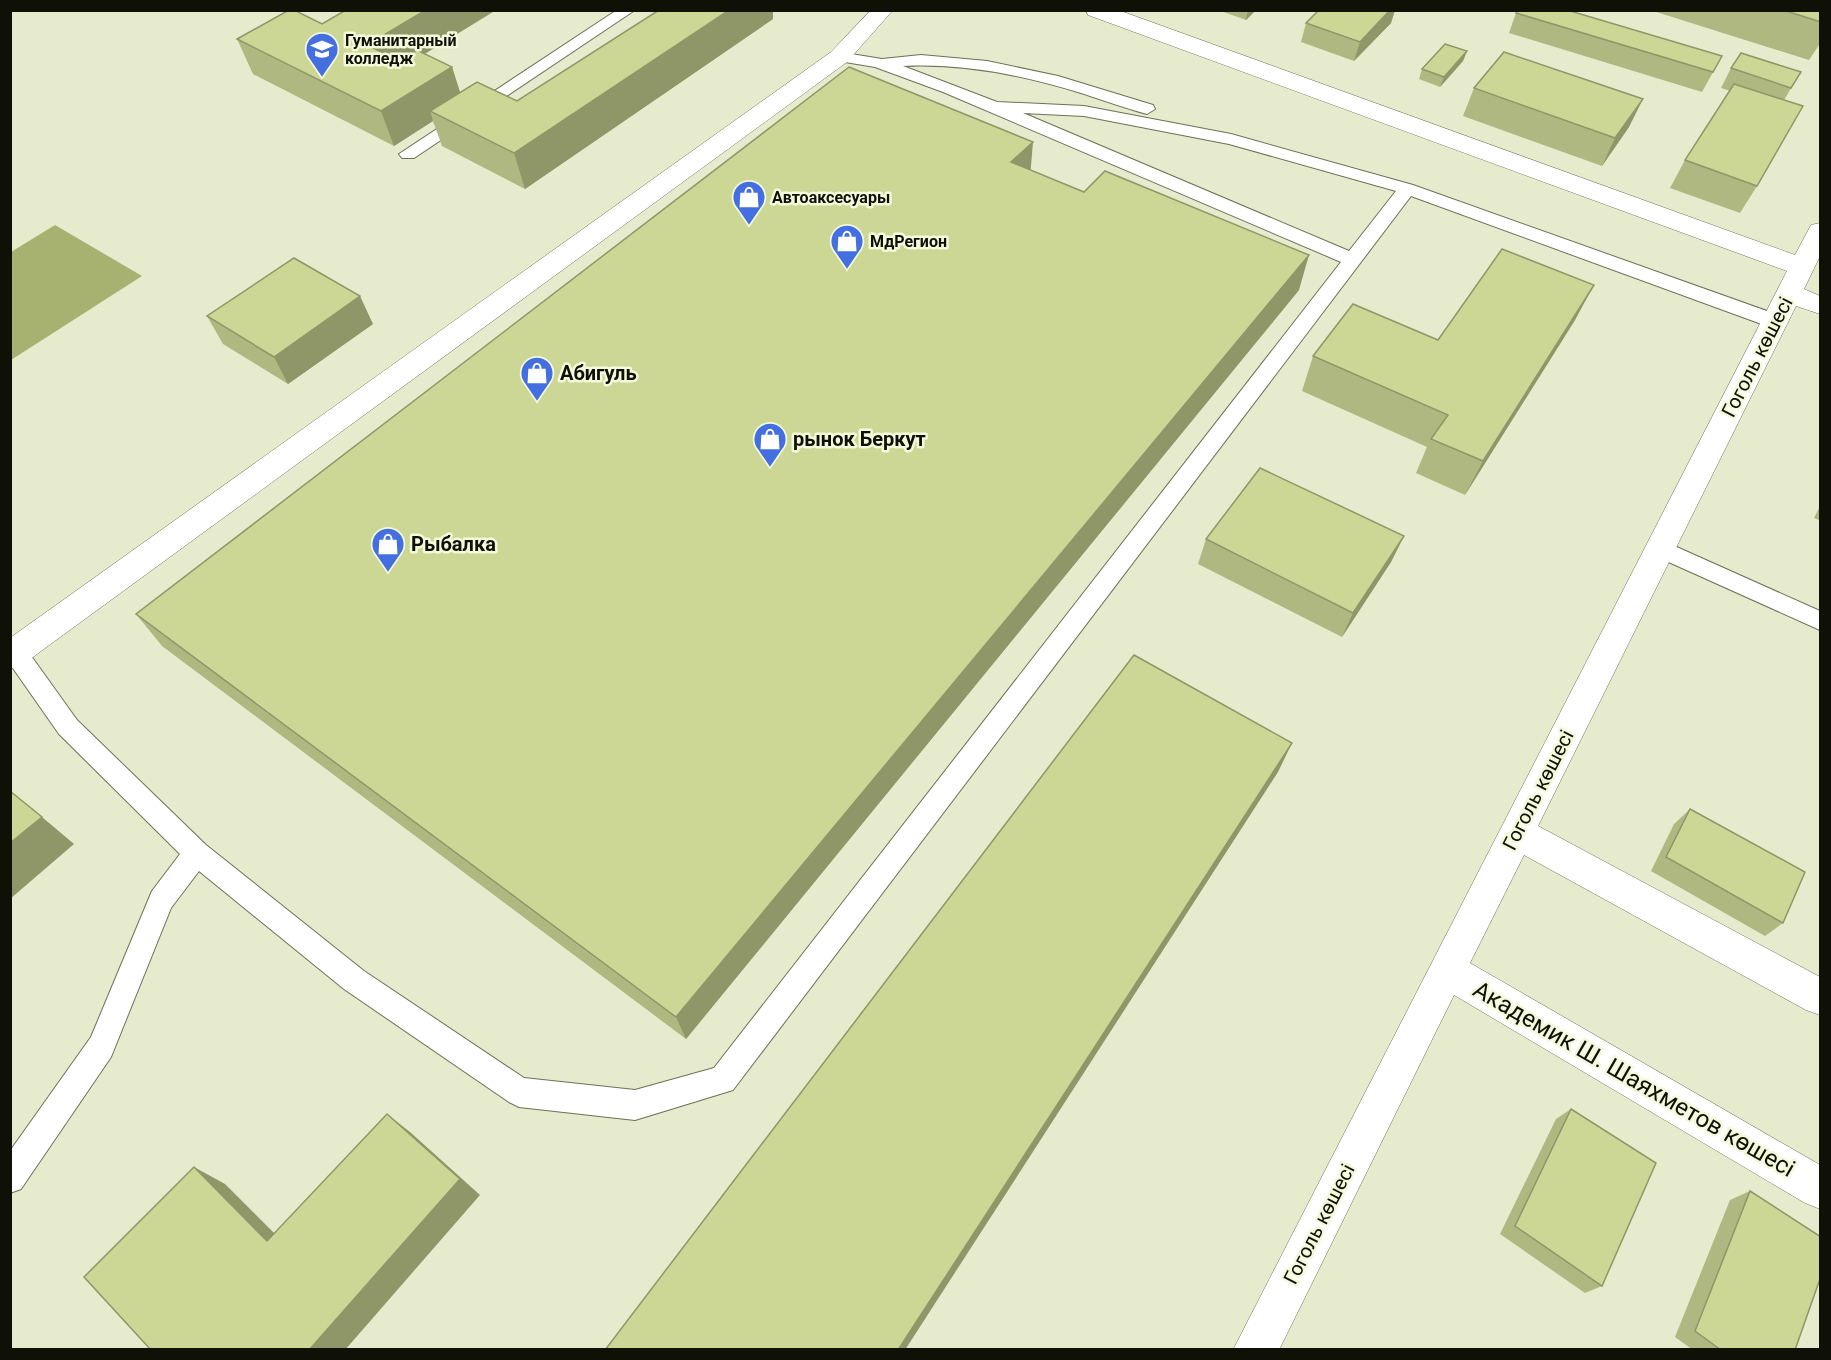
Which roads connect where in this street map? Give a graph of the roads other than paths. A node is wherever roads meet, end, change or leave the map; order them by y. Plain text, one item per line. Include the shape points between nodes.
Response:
1 (628, 10) edge
2 (883, 10) edge
3 (1096, 10) edge
4 (839, 57) junction
5 (878, 63) junction
6 (998, 107) junction
7 (1232, 139) junction
8 (408, 153) dead end
9 (1407, 189) junction
10 (1821, 231) edge
11 (1354, 260) junction
12 (1797, 297) edge
13 (1661, 549) junction
14 (1821, 621) edge
15 (14, 654) edge
16 (1517, 833) junction
17 (197, 853) junction
18 (1447, 970) junction
19 (1821, 997) edge
20 (10, 1178) edge
21 (1821, 1188) edge
22 (1255, 1350) edge

1 - 8 lane
2 - 4 street
3 - 12 street
4 - 5 lane
4 - 15 street
5 - 6 lane
5 - 7 lane via 907,60 997,66 1142,107
6 - 7 lane via 1084,111
6 - 11 lane
7 - 9 lane
9 - 11 lane
9 - 12 lane
10 - 12 street, Гоголь көшесі
11 - 17 lane via 723,1080 635,1105 519,1092 354,980
12 - 13 street, Гоголь көшесі
13 - 14 lane
13 - 16 street, Гоголь көшесі
15 - 17 lane via 68,727
16 - 18 street, Гоголь көшесі
16 - 19 street
17 - 20 lane via 161,900 101,1047
18 - 21 street, Академик Ш. Шаяхметов көшесі
18 - 22 street, Гоголь көшесі

